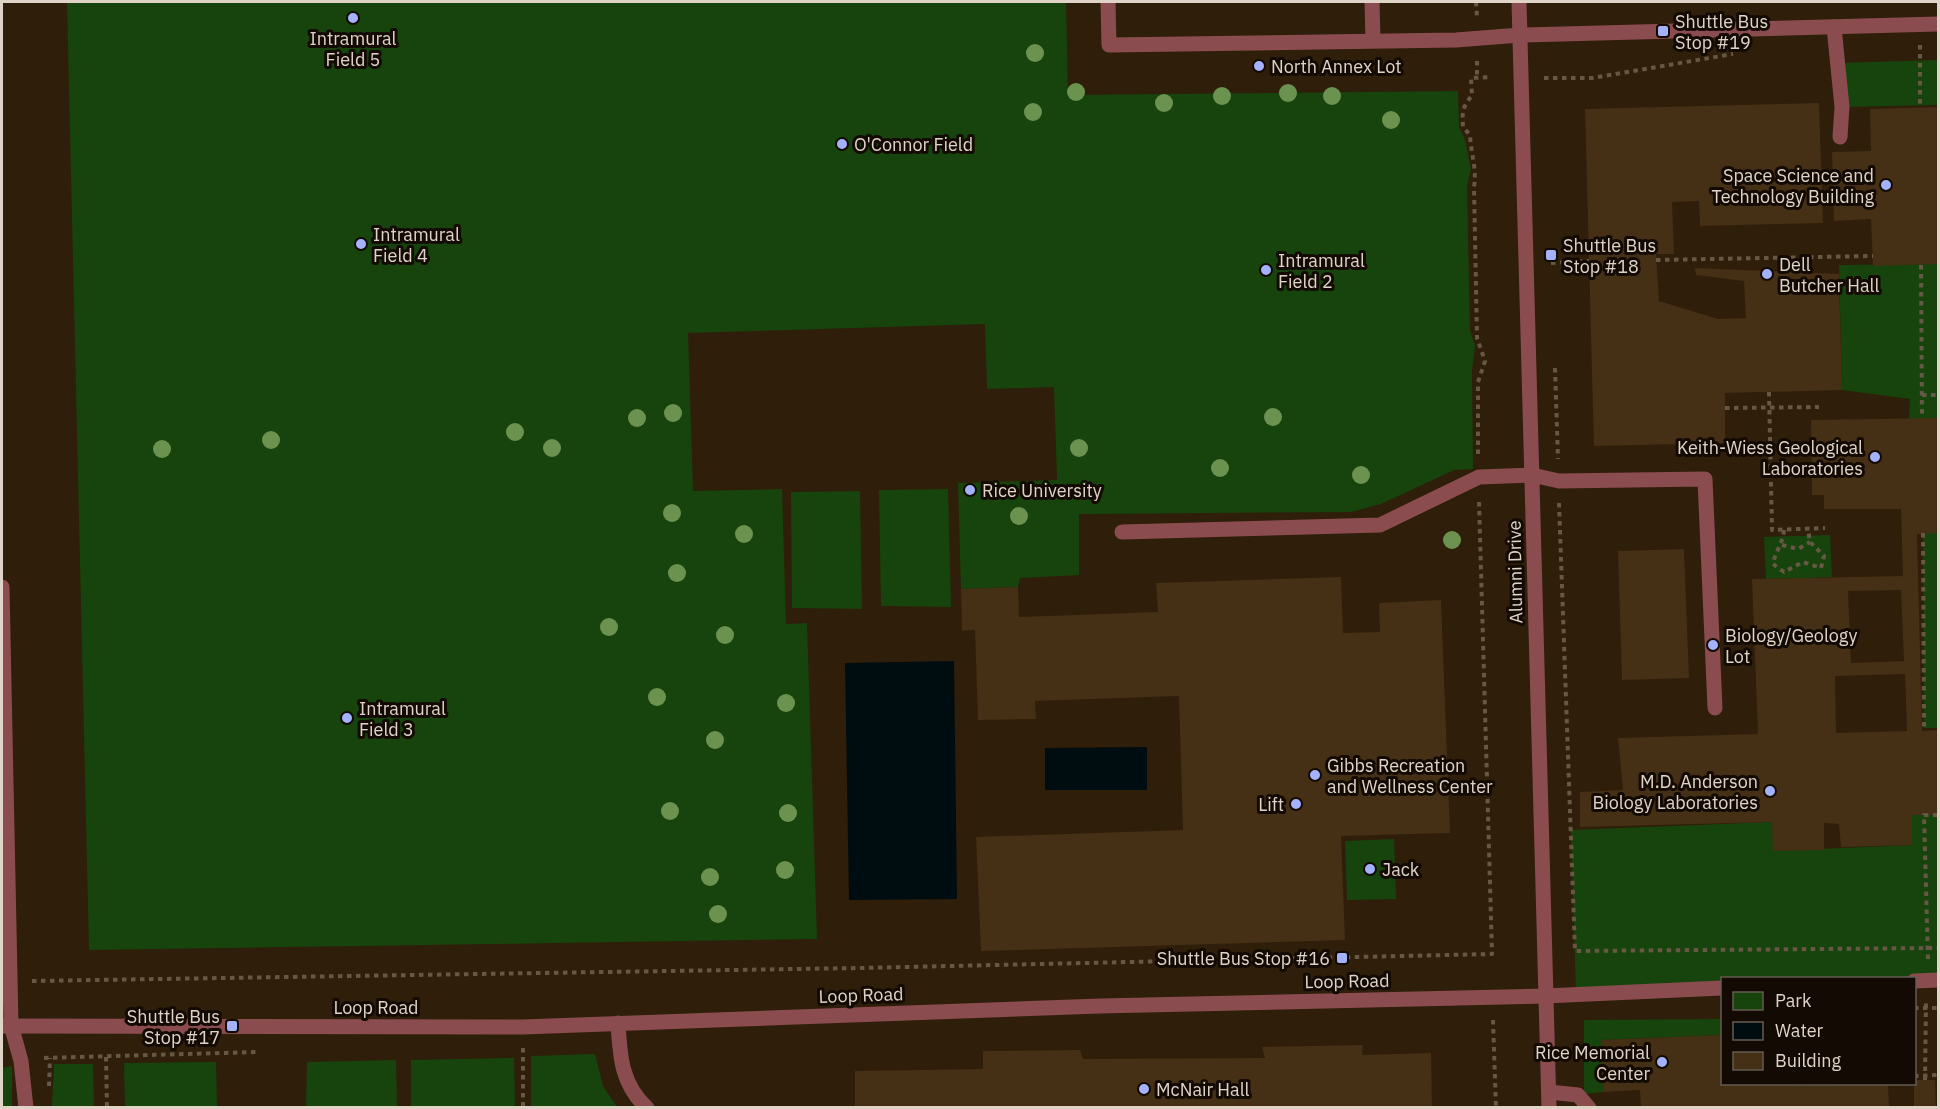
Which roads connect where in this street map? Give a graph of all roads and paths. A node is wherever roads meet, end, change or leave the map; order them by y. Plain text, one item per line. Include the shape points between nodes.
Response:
1 (1108, 2) edge
2 (1372, 2) edge
3 (1519, 2) edge
4 (1920, 24) junction
5 (1938, 24) edge
6 (1834, 27) junction
7 (1520, 35) junction
8 (1373, 39) junction
9 (1920, 45) junction
10 (1929, 45) dead end
11 (1910, 46) dead end
12 (1738, 54) dead end
13 (1537, 78) dead end
14 (1920, 107) dead end
15 (1840, 137) dead end
16 (1873, 256) dead end
17 (1656, 260) dead end
18 (1589, 261) dead end
19 (1551, 263) dead end
20 (1922, 265) dead end
21 (1769, 392) dead end
22 (1938, 394) edge
23 (1922, 395) junction
24 (1819, 407) dead end
25 (1725, 408) dead end
26 (1769, 408) junction
27 (1922, 418) dead end
28 (1532, 475) junction
29 (1825, 528) dead end
30 (1808, 529) junction
31 (1784, 530) junction
32 (1122, 532) dead end
33 (1923, 533) dead end
34 (1810, 542) junction
35 (1782, 544) junction
36 (2, 587) edge
37 (1715, 708) dead end
38 (1924, 728) dead end
39 (1938, 815) edge
40 (1938, 948) edge
41 (1929, 949) junction
42 (1575, 951) dead end
43 (1492, 954) dead end
44 (1926, 980) edge
45 (10, 982) junction
46 (1721, 988) edge
47 (1545, 996) junction
48 (1916, 1008) edge
49 (1926, 1008) junction
50 (1938, 1008) edge
51 (1493, 1017) dead end
52 (618, 1023) junction
53 (6, 1025) edge
54 (523, 1027) junction
55 (106, 1057) dead end
56 (1938, 1075) edge
57 (1916, 1076) edge
58 (1925, 1078) junction
59 (1549, 1092) junction
60 (26, 1107) edge
61 (107, 1107) edge
62 (523, 1107) edge
63 (647, 1107) edge
64 (1496, 1107) edge
65 (1549, 1107) edge
66 (1589, 1107) edge

1 - 8 lane via 1109,45
2 - 8 lane
3 - 7 lane, Alumni Drive
4 - 5 lane
4 - 6 lane
4 - 9 path
6 - 7 lane
6 - 15 lane via 1842,107
7 - 8 lane via 1456,40
7 - 28 lane, Alumni Drive
9 - 10 path
9 - 11 path
9 - 14 path
12 - 13 path via 1592,78
16 - 17 path
18 - 19 path
20 - 23 path
21 - 26 path
22 - 23 path
23 - 27 path
24 - 26 path
25 - 26 path
26 - 31 path via 1772,530
28 - 32 lane via 1479,477 1380,525
28 - 37 lane via 1559,481 1705,478
28 - 47 lane, Alumni Drive
29 - 30 path
30 - 31 path
30 - 34 path
31 - 35 path
33 - 38 path
34 - 35 path via 1798,549
34 - 35 path via 1824,556 1821,568 1803,562 1787,572 1773,564
36 - 45 lane
39 - 41 path via 1924,815
40 - 41 path
41 - 42 path
41 - 44 path
43 - 45 path
44 - 49 path
45 - 53 lane
46 - 47 lane, Loop Road
47 - 52 lane, Loop Road
47 - 59 lane, Alumni Drive
48 - 49 path
49 - 50 path
49 - 58 path
51 - 64 path
52 - 54 lane, Loop Road
52 - 63 lane via 619,1058 625,1077 635,1097
53 - 54 lane, Loop Road
53 - 60 lane via 21,1061
54 - 62 path
55 - 61 path
56 - 58 path
57 - 58 path
59 - 65 lane, Alumni Drive
59 - 66 lane via 1578,1095

